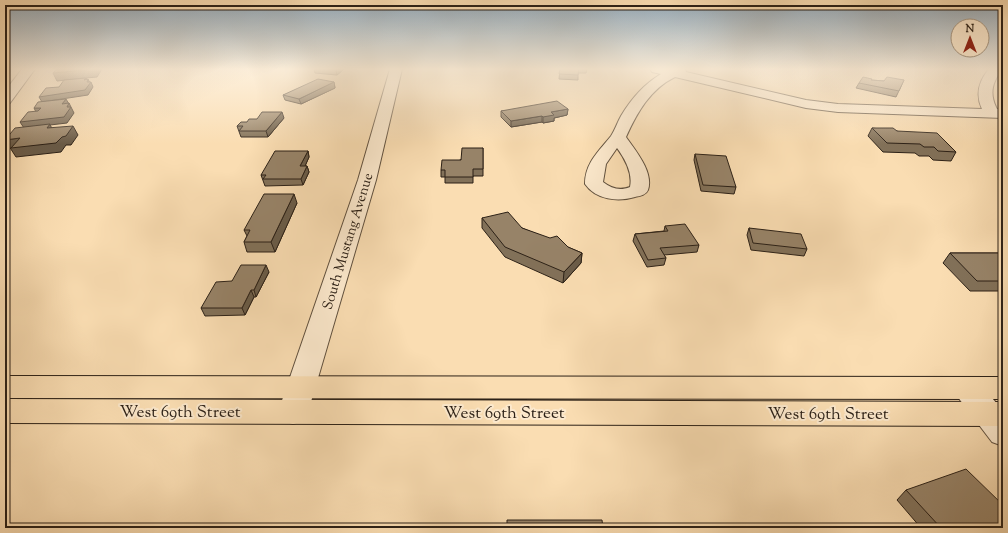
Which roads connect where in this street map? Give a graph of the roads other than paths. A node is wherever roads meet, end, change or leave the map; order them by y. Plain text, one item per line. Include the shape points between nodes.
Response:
1 (390, 94) edge
2 (645, 94) edge
3 (762, 94) edge
4 (985, 94) edge
5 (997, 114) edge
6 (618, 137) dead end
7 (5, 386) edge
8 (968, 388) junction
9 (1003, 388) edge
10 (297, 399) junction
11 (5, 411) edge
12 (998, 420) edge

1 - 10 street, South Mustang Avenue via 367,180
2 - 6 street via 628,115
3 - 5 street via 806,104 872,111
4 - 5 street via 987,106
7 - 10 main road, West 69th Street
8 - 9 main road, West 69th Street
8 - 10 main road, West 69th Street
8 - 12 street
10 - 11 main road, West 69th Street
10 - 12 main road, West 69th Street

